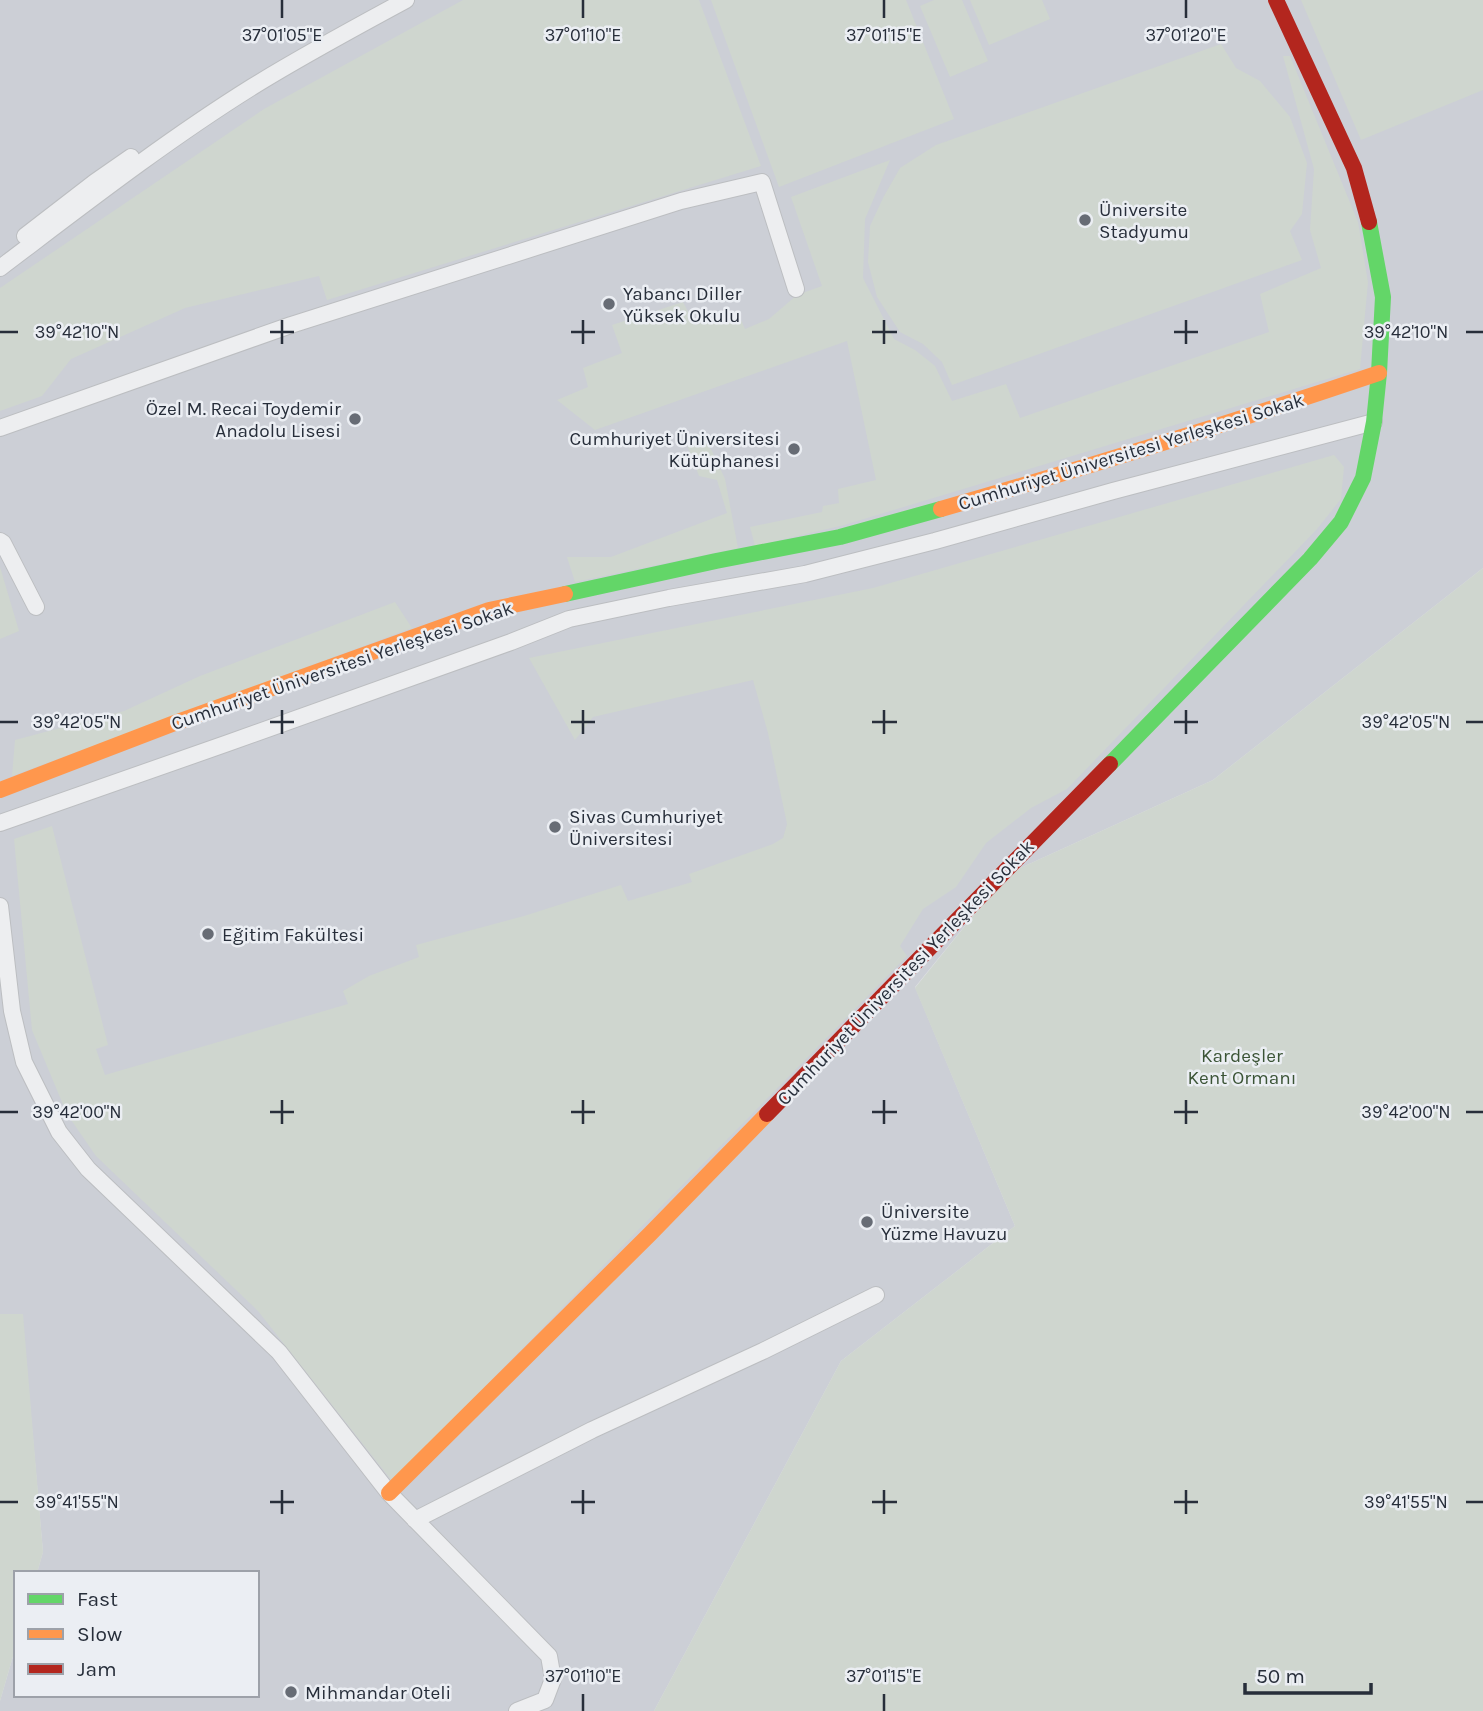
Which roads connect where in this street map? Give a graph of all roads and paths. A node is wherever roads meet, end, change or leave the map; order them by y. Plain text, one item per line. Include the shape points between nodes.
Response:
1 (386, 0) edge
2 (406, 0) edge
3 (1276, 0) edge
4 (0, 255) edge
5 (0, 268) edge
6 (796, 289) dead end
7 (1379, 373) junction
8 (1374, 422) junction
9 (0, 428) edge
10 (0, 541) edge
11 (36, 607) dead end
12 (0, 790) edge
13 (0, 823) edge
14 (0, 906) edge
15 (876, 1295) dead end
16 (389, 1493) junction
17 (415, 1520) junction
18 (517, 1711) edge

1 - 4 street via 246,79 95,182
2 - 5 street via 240,96 122,176
3 - 7 street, Cumhuriyet Üniversitesi Yerleşkesi Sokak via 1354,168 1367,212 1383,297
6 - 9 street via 762,182 681,201 317,317
7 - 8 street, Cumhuriyet Üniversitesi Yerleşkesi Sokak
7 - 12 street, Cumhuriyet Üniversitesi Yerleşkesi Sokak via 1041,480 840,537 489,610
8 - 13 street, Cumhuriyet Üniversitesi Yerleşkesi Sokak via 805,574 569,619
8 - 16 street, Cumhuriyet Üniversitesi Yerleşkesi Sokak via 1363,478 1341,522 1310,559
10 - 11 street
14 - 16 street via 12,1011 24,1062 59,1132 88,1169 279,1352
15 - 17 street
16 - 17 street
17 - 18 street via 549,1656 553,1679 545,1700

